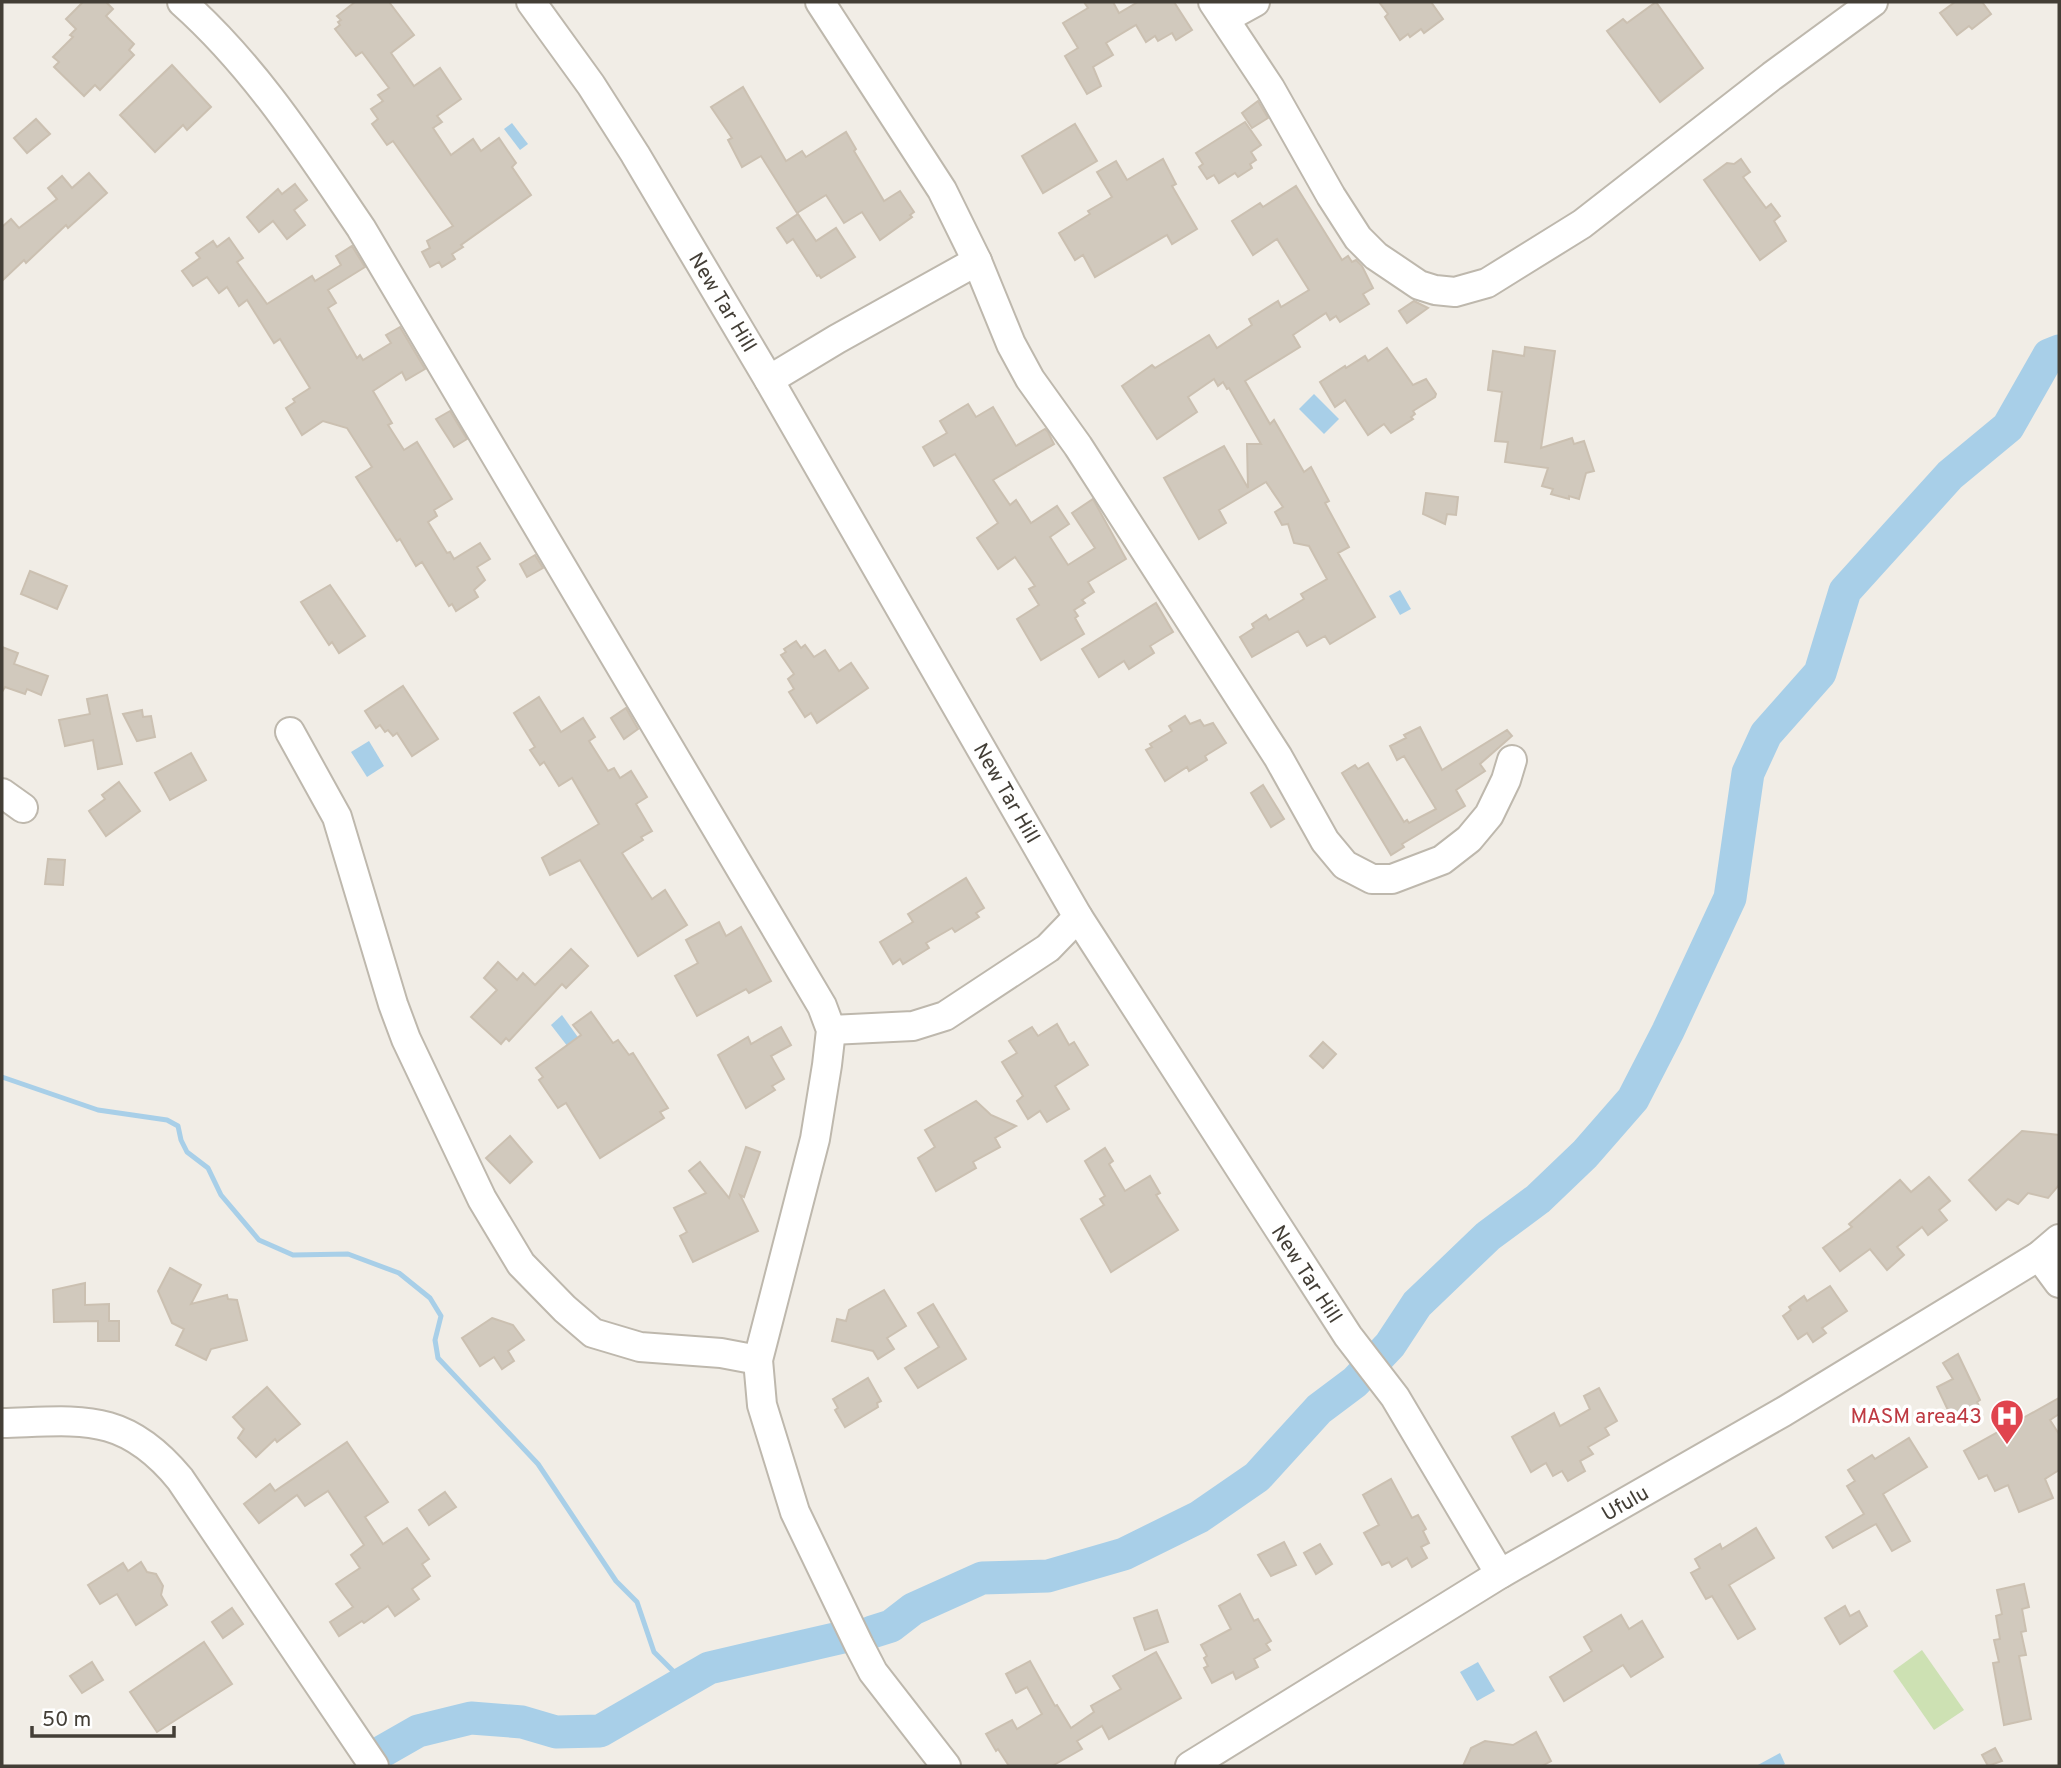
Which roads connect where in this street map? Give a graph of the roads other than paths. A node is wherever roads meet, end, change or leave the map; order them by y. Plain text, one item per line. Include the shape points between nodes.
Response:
1 (183, 2) edge
2 (531, 2) edge
3 (820, 2) edge
4 (1255, 2) edge
5 (1873, 2) edge
6 (1220, 10) edge
7 (977, 261) junction
8 (769, 380) junction
9 (290, 732) dead end
10 (1512, 760) dead end
11 (1078, 917) junction
12 (831, 1030) junction
13 (2049, 1247) edge
14 (2059, 1283) edge
15 (758, 1360) junction
16 (2, 1423) edge
17 (1500, 1574) junction
18 (374, 1766) edge
19 (946, 1766) edge
20 (1190, 1766) edge

1 - 12 street via 253,75 360,228 822,1006
2 - 8 street, New Tar Hill via 635,154
3 - 7 street via 942,190
4 - 6 street
5 - 6 street via 1582,224 1487,283 1455,292 1419,285 1376,256 1359,238
7 - 8 street
7 - 10 street via 1030,379 1078,446 1278,757 1325,841 1345,865 1372,879 1392,879 1442,860 1469,839 1489,815
8 - 11 street, New Tar Hill
9 - 15 street via 337,817 406,1039 482,1199 521,1264 593,1333 640,1347
11 - 12 street via 1048,948 945,1016 913,1026
11 - 17 street, New Tar Hill via 1348,1336 1395,1397
12 - 15 street via 815,1139
13 - 14 street
13 - 17 street, Ufulu via 1783,1412
15 - 19 street via 762,1405 795,1511 873,1672
16 - 18 street via 73,1421 110,1426 163,1458
17 - 20 street, Ufulu

